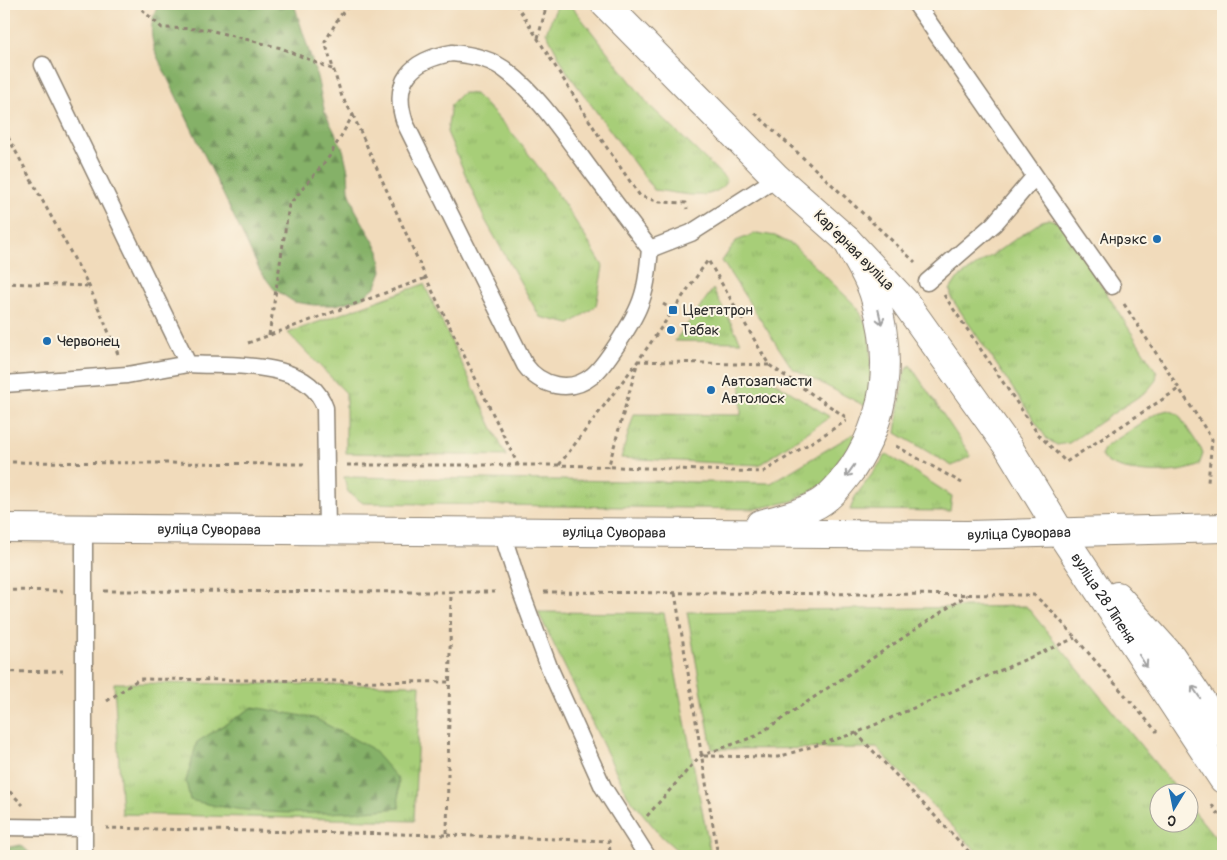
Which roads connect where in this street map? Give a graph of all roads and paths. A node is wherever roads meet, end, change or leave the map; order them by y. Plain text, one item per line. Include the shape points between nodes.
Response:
1 (136, 4) edge
2 (350, 4) edge
3 (516, 4) edge
4 (547, 4) edge
5 (605, 4) edge
6 (916, 4) edge
7 (538, 38) junction
8 (43, 65) dead end
9 (334, 70) junction
10 (353, 115) junction
11 (4, 130) edge
12 (1036, 176) junction
13 (777, 178) junction
14 (686, 203) dead end
15 (847, 240) junction
16 (650, 249) junction
17 (426, 278) junction
18 (926, 282) dead end
19 (4, 284) edge
20 (89, 286) junction
21 (1112, 286) joint
22 (269, 335) junction
23 (242, 345) dead end
24 (638, 361) junction
25 (188, 364) junction
26 (769, 365) junction
27 (127, 375) junction
28 (4, 384) edge
29 (1179, 388) junction
30 (873, 433) junction
31 (4, 462) edge
32 (1066, 462) dead end
33 (328, 464) junction
34 (559, 465) junction
35 (519, 467) junction
36 (608, 468) junction
37 (1208, 482) dead end
38 (962, 484) dead end
39 (4, 528) edge
40 (1223, 528) edge
41 (84, 529) junction
42 (327, 530) junction
43 (705, 532) junction
44 (1060, 532) junction
45 (502, 533) junction
46 (4, 590) edge
47 (84, 591) junction
48 (451, 592) junction
49 (521, 592) junction
50 (675, 593) junction
51 (967, 594) junction
52 (1075, 638) junction
53 (85, 671) junction
54 (4, 672) edge
55 (450, 682) junction
56 (107, 701) dead end
57 (1223, 732) edge
58 (856, 733) junction
59 (1159, 735) dead end
60 (700, 756) junction
61 (1223, 779) edge
62 (4, 827) edge
63 (84, 828) junction
64 (632, 833) junction
65 (447, 836) junction
66 (609, 841) junction
67 (610, 855) edge
68 (84, 856) edge
69 (647, 856) edge
70 (718, 856) edge
71 (972, 856) edge

1 - 9 path via 162,28 205,29 272,45
2 - 9 path via 325,42
3 - 7 path
4 - 7 path
5 - 13 main road, Карʼерная вуліца
6 - 12 lane
7 - 14 path via 640,196 660,202
8 - 25 lane
9 - 10 path via 342,97
10 - 17 path
10 - 22 path via 329,157 290,205
11 - 20 path
12 - 18 lane via 994,224
12 - 21 lane
13 - 15 main road, Карʼерная вуліца
13 - 16 lane via 691,233
15 -> 30 main road via 875,296 884,332 886,363
15 - 44 main road, Карʼерная вуліца via 904,300 1009,448
16 - 16 lane via 548,113 509,72 491,61 452,53 432,57 407,75 401,90 400,108 405,123 532,375 555,386 569,386 592,376 639,306
17 - 22 path
17 - 35 path
19 - 20 path
20 - 27 path
21 - 29 path
22 - 23 path
24 - 26 path
24 - 26 path via 708,260
24 - 34 path
24 - 36 path
25 - 27 lane
25 - 33 lane via 288,372 314,387 325,408
26 - 36 path via 849,419 763,472
27 - 28 lane
29 - 32 path
29 - 37 path via 1212,439
30 - 38 path
30 -> 43 main road via 839,486 819,504 767,522
31 - 33 path
33 - 35 path
33 - 42 lane
34 - 35 path
34 - 36 path
39 - 41 main road, вуліца Суворава
40 - 44 main road, вуліца Суворава
41 - 42 main road, вуліца Суворава
41 - 47 lane
42 - 45 main road, вуліца Суворава
43 - 44 main road, вуліца Суворава via 967,535
43 - 45 main road, вуліца Суворава
57 -> 44 main road, вуліца 28 Ліпеня via 1171,656
44 -> 61 main road, вуліца 28 Ліпеня
45 - 49 lane
46 - 47 path
47 - 48 path
47 - 53 lane
48 - 49 path
48 - 55 path
49 - 50 path
49 - 64 lane via 549,667 603,787
50 - 51 path
50 - 60 path
51 - 52 path via 1034,595
51 - 60 path via 756,736
52 - 58 path
52 - 59 path
53 - 54 path
53 - 63 lane
55 - 56 path via 139,678
55 - 65 path
58 - 60 path via 778,757
58 - 71 path
60 - 64 path
60 - 70 path
62 - 63 lane
63 - 65 path
63 - 68 lane
64 - 66 path
64 - 69 lane
65 - 66 path
66 - 67 path

